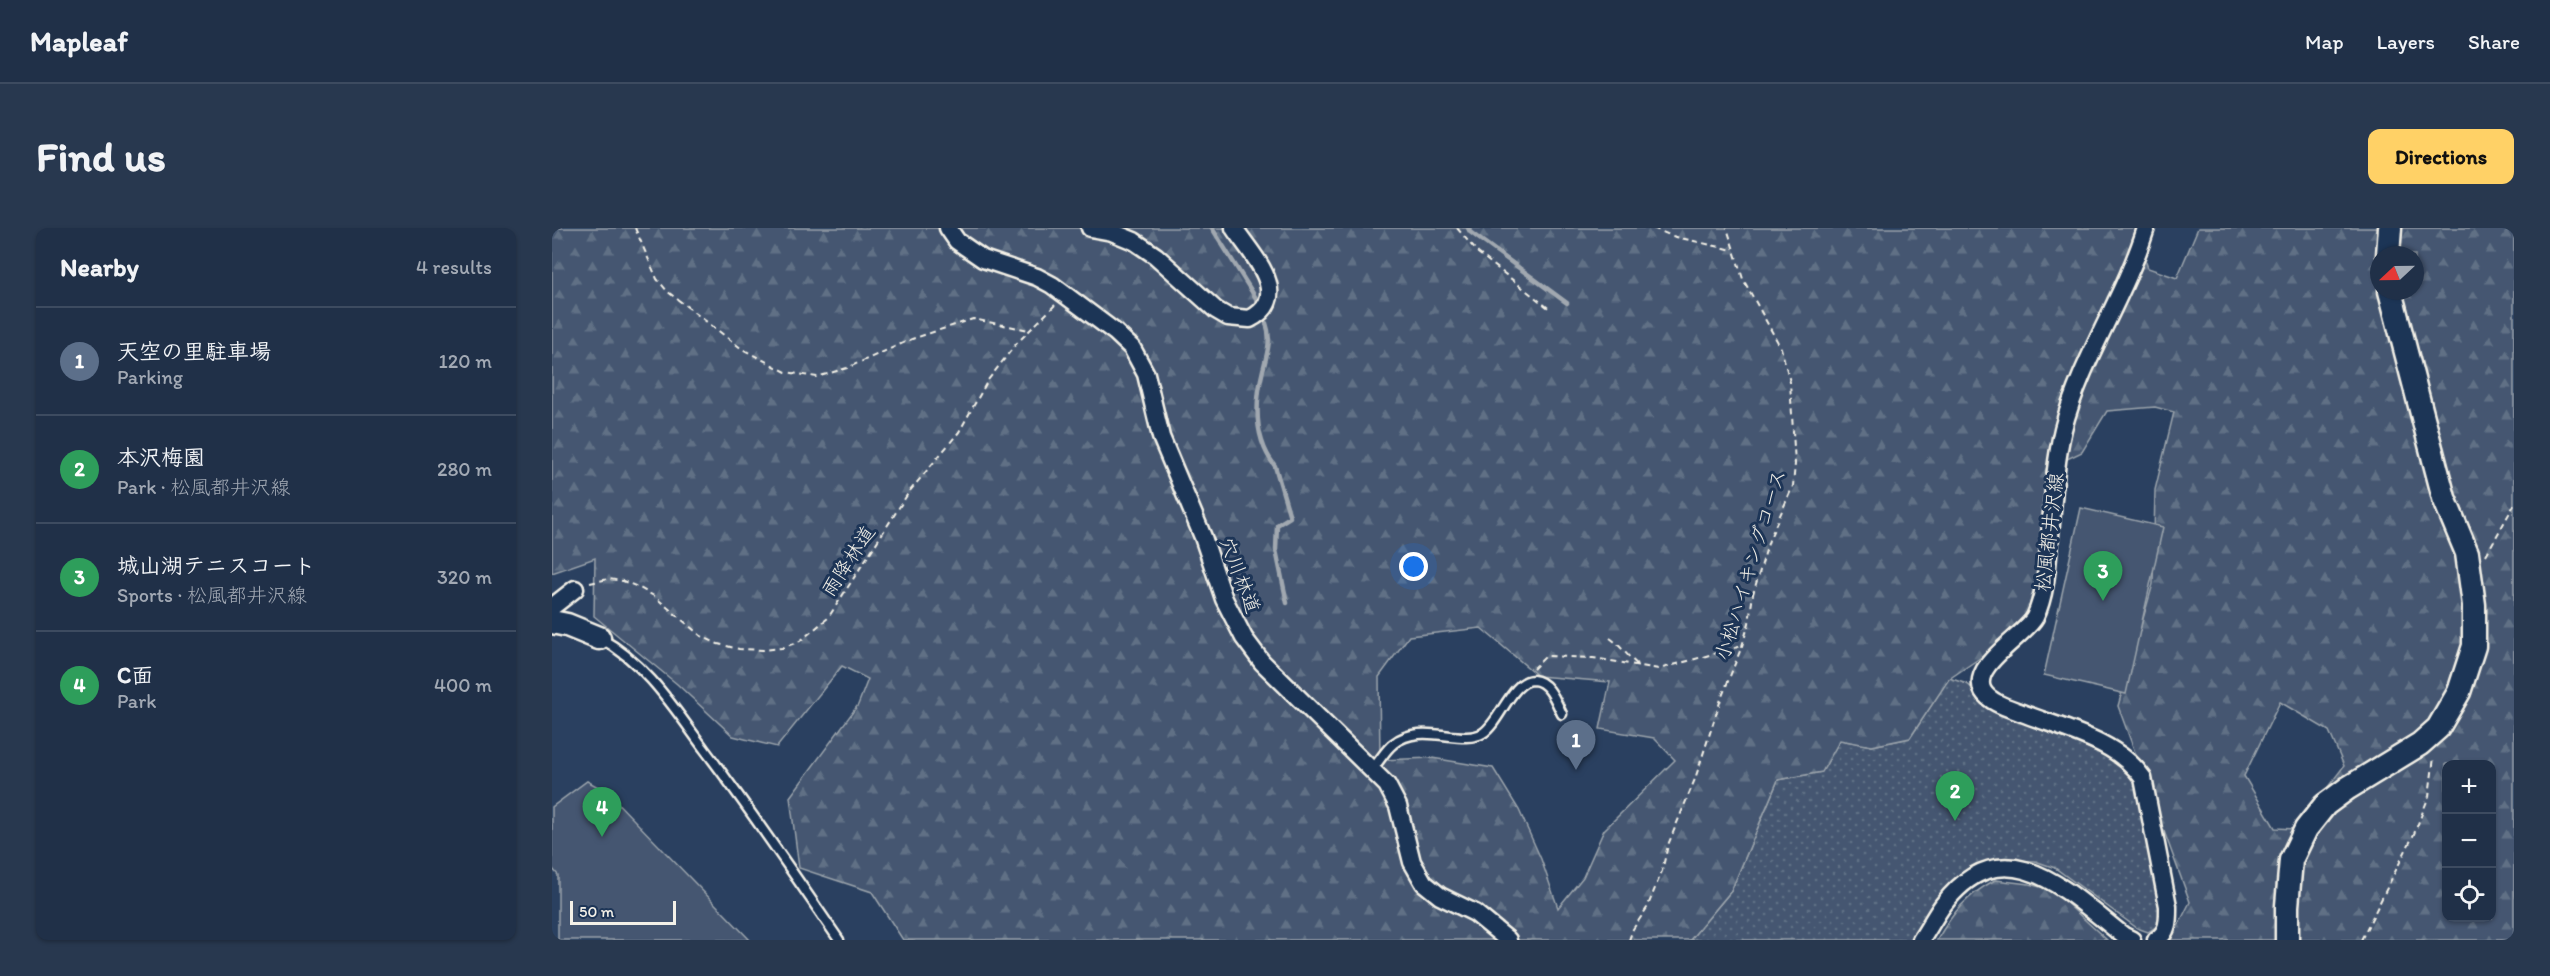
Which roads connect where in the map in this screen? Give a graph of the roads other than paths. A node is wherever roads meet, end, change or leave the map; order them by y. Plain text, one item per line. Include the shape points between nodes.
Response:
1 (948, 228) edge
2 (1090, 228) edge
3 (1234, 228) edge
4 (2146, 228) edge
5 (2390, 228) edge
6 (2389, 246) edge
7 (2392, 300) edge
8 (575, 589) road end
9 (552, 608) edge
10 (552, 622) edge
11 (599, 638) joint
12 (1562, 714) dead end
13 (1372, 769) junction
14 (839, 940) edge
15 (1508, 940) edge
16 (1922, 940) edge
17 (2132, 940) edge
18 (2156, 940) edge
19 (2287, 940) edge

1 - 13 street, 穴川林道 via 957,241 983,259 1037,277 1066,295 1132,348 1149,383 1161,437 1224,599 1244,638 1262,662
2 - 3 street via 1134,241 1216,310 1239,320 1250,319 1265,308 1269,281
4 - 18 street, 松風都井沢線 via 2063,429 2046,575 2035,617 1984,669 1981,681 1982,690 1991,699 2106,746 2123,755 2143,778 2168,906 2168,924 2163,936
5 - 6 street
7 - 19 street via 2444,498 2467,553 2472,577 2474,646 2459,692 2438,728 2420,744 2325,805 2306,829 2291,860
8 - 9 street
10 - 11 street
11 - 14 lane via 631,659 666,697 754,815
12 - 13 lane via 1544,685 1533,680 1525,682 1483,732 1472,736 1429,733 1403,738 1392,744
13 - 15 street, 穴川林道 via 1387,785 1398,806 1408,851 1424,883 1440,896 1475,913
16 - 17 street via 1943,905 1969,879 2014,866 2046,877

